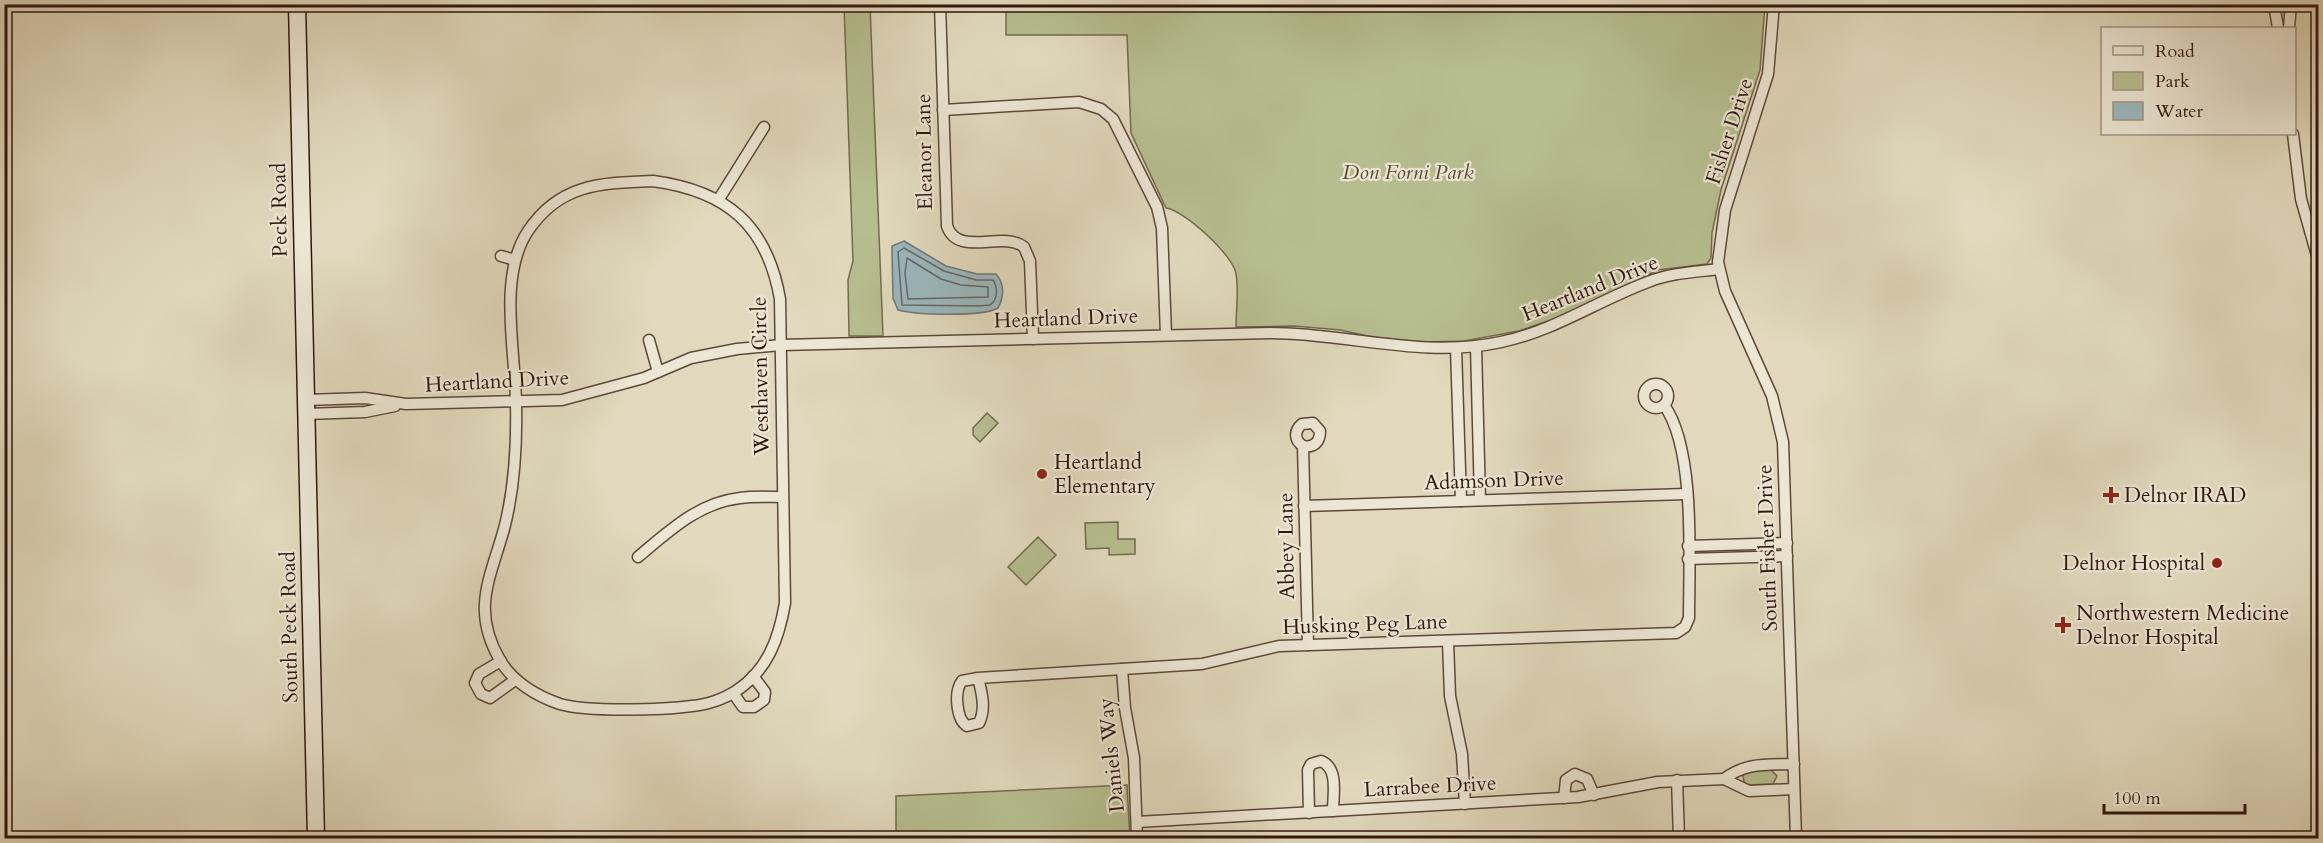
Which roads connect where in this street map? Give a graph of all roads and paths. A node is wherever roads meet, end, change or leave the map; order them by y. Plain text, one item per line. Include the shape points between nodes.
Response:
1 (297, 4) edge
2 (940, 4) edge
3 (1774, 4) edge
4 (2274, 4) edge
5 (2291, 4) edge
6 (2278, 27) edge
7 (2289, 27) edge
8 (943, 110) junction
9 (764, 127) dead end
10 (2293, 135) edge
11 (719, 199) junction
12 (501, 256) dead end
13 (2319, 259) edge
14 (515, 260) junction
15 (1719, 269) junction
16 (1166, 335) junction
17 (1033, 339) junction
18 (649, 340) dead end
19 (781, 345) junction
20 (1476, 346) junction
21 (1455, 348) junction
22 (658, 372) junction
23 (516, 403) junction
24 (1664, 405) dead end
25 (306, 407) junction
26 (1303, 446) dead end
27 (1686, 494) junction
28 (782, 497) junction
29 (1480, 500) junction
30 (1461, 501) junction
31 (1304, 506) junction
32 (1787, 543) junction
33 (1688, 546) junction
34 (1787, 556) junction
35 (638, 557) dead end
36 (1688, 559) junction
37 (1448, 641) junction
38 (1308, 645) junction
39 (501, 661) junction
40 (1122, 669) junction
41 (753, 676) junction
42 (978, 678) dead end
43 (515, 680) junction
44 (733, 693) junction
45 (1794, 764) junction
46 (1724, 779) junction
47 (1677, 780) junction
48 (1794, 789) junction
49 (1594, 795) junction
50 (1564, 798) junction
51 (1465, 804) junction
52 (1333, 811) junction
53 (1309, 813) junction
54 (1137, 822) junction
55 (316, 838) edge
56 (1137, 838) edge
57 (1679, 838) edge
58 (1796, 838) edge

1 - 25 main road, Peck Road
2 - 8 street, Eleanor Lane
3 - 15 street, Fisher Drive via 1768,74 1725,210
4 - 6 street
5 - 7 street
8 - 16 street via 1079,102 1108,114 1121,132 1160,215
8 - 17 street, Eleanor Lane via 945,220 949,233 964,242 1009,240 1024,247 1030,261
9 - 11 street
10 - 13 street via 2301,199
11 - 14 street, Westhaven Circle via 679,184 597,184 577,190 545,210 529,230
11 - 19 street, Westhaven Circle via 743,218 770,260 780,299
12 - 14 street
14 - 23 street, Westhaven Circle via 511,274
15 - 20 street, Heartland Drive via 1655,280 1551,327
15 - 32 street, South Fisher Drive via 1732,309 1766,380 1780,427
16 - 17 street, Heartland Drive
16 - 21 street, Heartland Drive via 1307,334 1404,348
17 - 19 street, Heartland Drive
18 - 22 street
19 - 22 street, Heartland Drive via 691,358
19 - 28 street, Westhaven Circle
20 - 21 street, Heartland Drive
20 - 29 street
21 - 30 street
22 - 23 street, Heartland Drive via 590,394
23 - 25 street, Heartland Drive via 406,404 365,412
23 - 39 street, Westhaven Circle via 515,474 483,604 487,633
24 - 27 street, Husking Peg Lane via 1683,451
25 - 55 main road, South Peck Road
26 - 31 street, Abbey Lane
27 - 29 street, Adamson Drive
27 - 33 street, Husking Peg Lane
28 - 35 street via 740,498 709,505 685,518
28 - 41 street, Westhaven Circle via 785,603 771,655
29 - 30 street, Adamson Drive
30 - 31 street, Adamson Drive
31 - 38 street, Abbey Lane
32 - 33 street
32 - 34 street, South Fisher Drive
33 - 36 street, Husking Peg Lane
34 - 36 street
34 - 45 street, South Fisher Drive
36 - 37 street, Husking Peg Lane via 1689,618 1676,633
37 - 38 street, Husking Peg Lane
37 - 51 street via 1450,696 1462,754
38 - 40 street, Husking Peg Lane via 1270,647 1209,663
39 - 43 street, Westhaven Circle
39 - 43 street via 479,674 475,683 481,694 490,698
40 - 42 street, Husking Peg Lane
40 - 54 street, Daniels Way via 1134,758
41 - 44 street, Westhaven Circle
41 - 44 street via 765,692 764,700 754,707 743,707
43 - 44 street, Westhaven Circle via 562,705 693,706
45 - 46 street, Larrabee Drive via 1747,766
45 - 48 street, South Fisher Drive
46 - 47 street, Larrabee Drive
46 - 48 street, Larrabee Drive via 1749,791
47 - 49 street, Larrabee Drive
47 - 57 street
48 - 58 street, South Fisher Drive
49 - 50 street, Larrabee Drive
49 - 50 street via 1587,779 1575,774 1566,780
50 - 51 street, Larrabee Drive
51 - 52 street, Larrabee Drive
52 - 53 street, Larrabee Drive
52 - 53 street via 1333,773 1321,761 1311,764 1308,770
53 - 54 street, Larrabee Drive
54 - 56 street, Daniels Way

